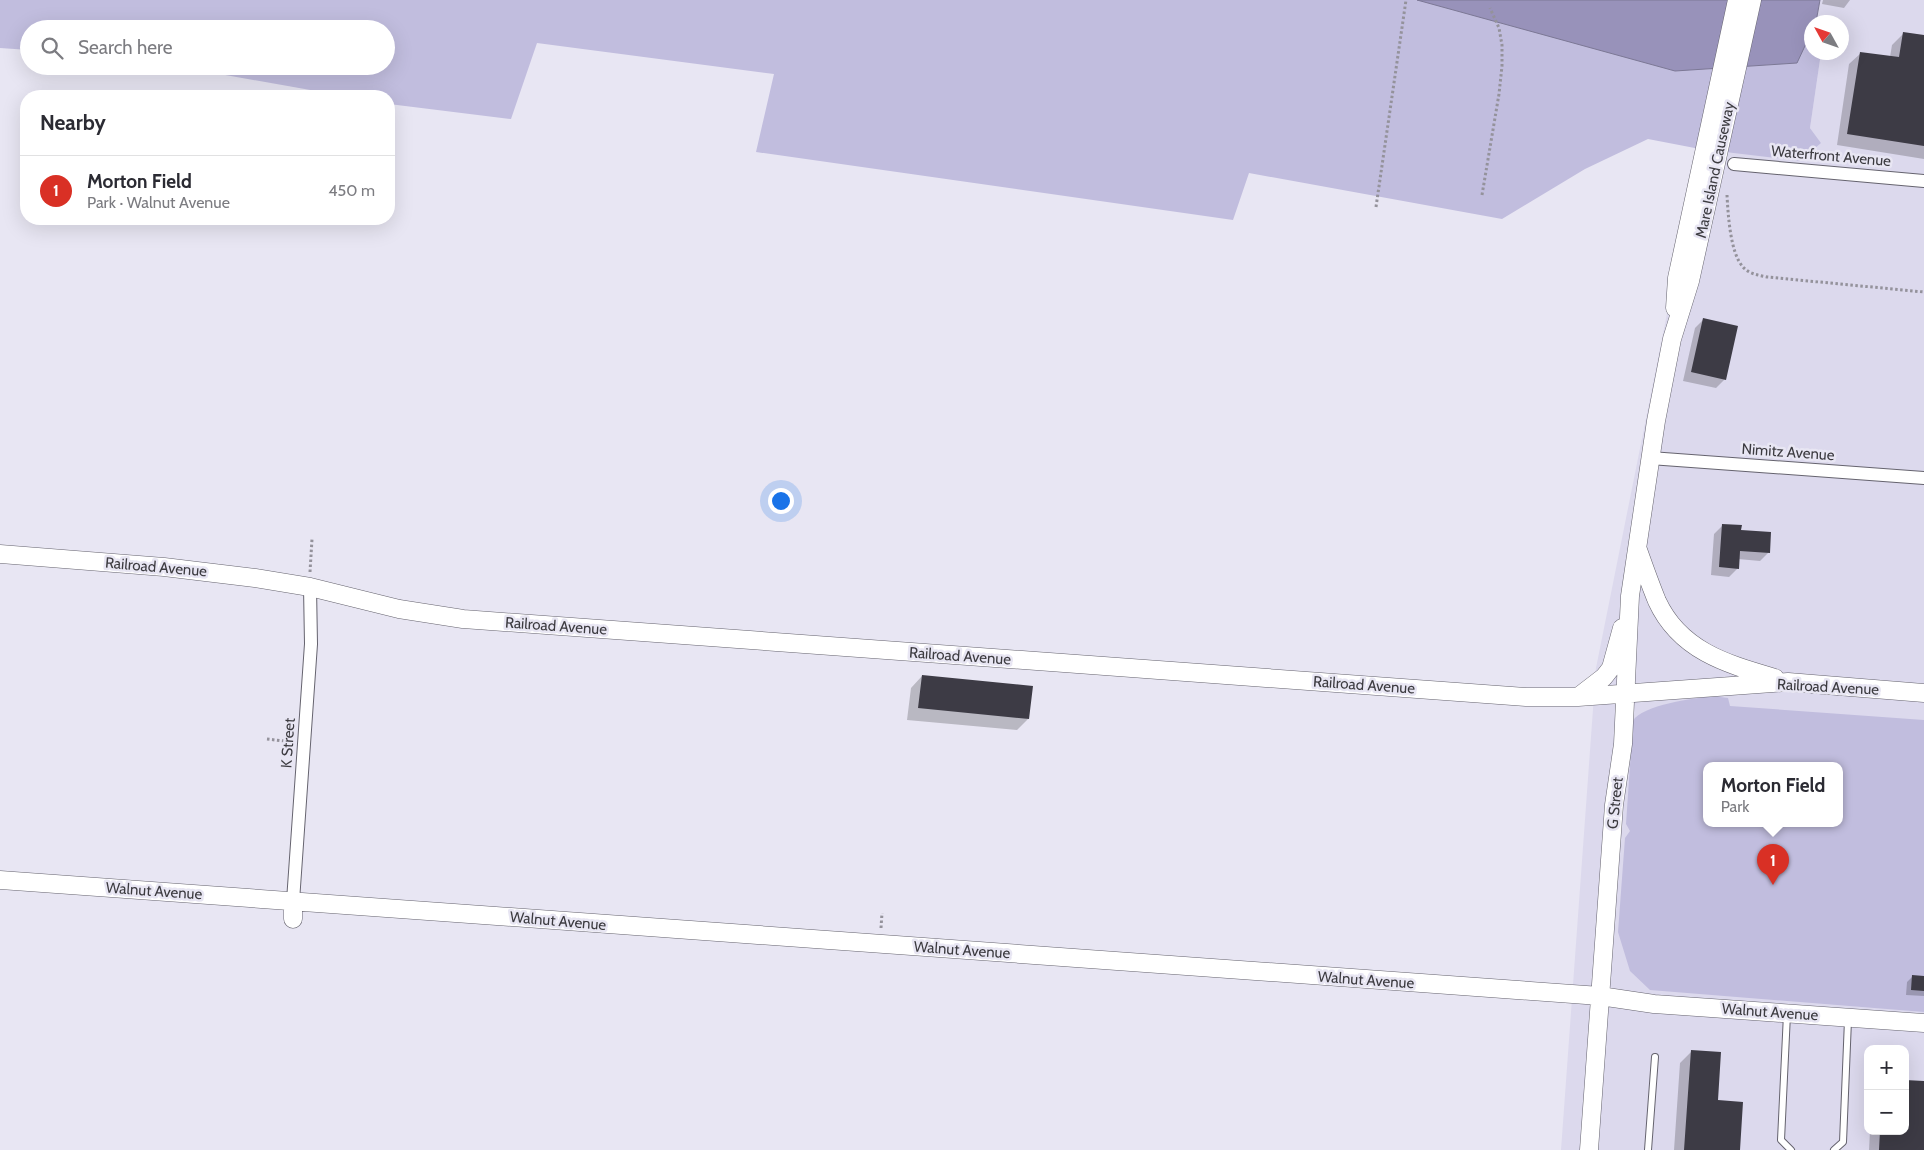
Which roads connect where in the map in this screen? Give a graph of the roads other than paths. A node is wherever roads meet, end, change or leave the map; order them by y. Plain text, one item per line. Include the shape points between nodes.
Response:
1 (1737, 0) edge
2 (1752, 0) edge
3 (1734, 164) dead end
4 (1924, 181) edge
5 (1684, 280) junction
6 (1650, 458) junction
7 (1924, 478) edge
8 (1637, 548) junction
9 (0, 554) edge
10 (310, 588) junction
11 (1630, 596) junction
12 (1788, 682) junction
13 (1924, 693) edge
14 (1626, 694) junction
15 (1578, 697) junction
16 (0, 880) edge
17 (293, 901) junction
18 (293, 919) dead end
19 (1600, 996) junction
20 (1787, 1013) junction
21 (1848, 1018) junction
22 (1924, 1022) edge
23 (1655, 1056) dead end
24 (1589, 1150) edge
25 (1648, 1150) edge
26 (1791, 1150) edge
27 (1834, 1150) edge

1 - 5 main road, Mare Island Causeway
2 - 5 main road, Mare Island Causeway
3 - 4 street, Waterfront Avenue
5 - 6 main road, Mare Island Causeway
6 - 7 street, Nimitz Avenue
6 - 8 main road, G Street
8 - 11 main road, G Street
8 - 12 main road via 1657,602 1676,630 1702,651 1724,662
9 - 10 main road, Railroad Avenue via 172,567
10 - 15 main road, Railroad Avenue via 399,610 463,619 1526,697
10 - 17 street, K Street via 311,644
11 - 14 main road, G Street
11 - 15 main road via 1611,668
12 - 13 main road, Railroad Avenue
12 - 14 main road, Railroad Avenue
14 - 15 main road, Railroad Avenue
14 - 19 main road, G Street
16 - 17 main road, Walnut Avenue
17 - 18 main road
17 - 19 main road, Walnut Avenue
19 - 20 main road, Walnut Avenue via 1654,1004
19 - 24 main road, G Street
20 - 21 main road, Walnut Avenue
20 - 26 lane via 1781,1140
21 - 22 main road, Walnut Avenue
21 - 27 lane via 1843,1142
23 - 25 lane

